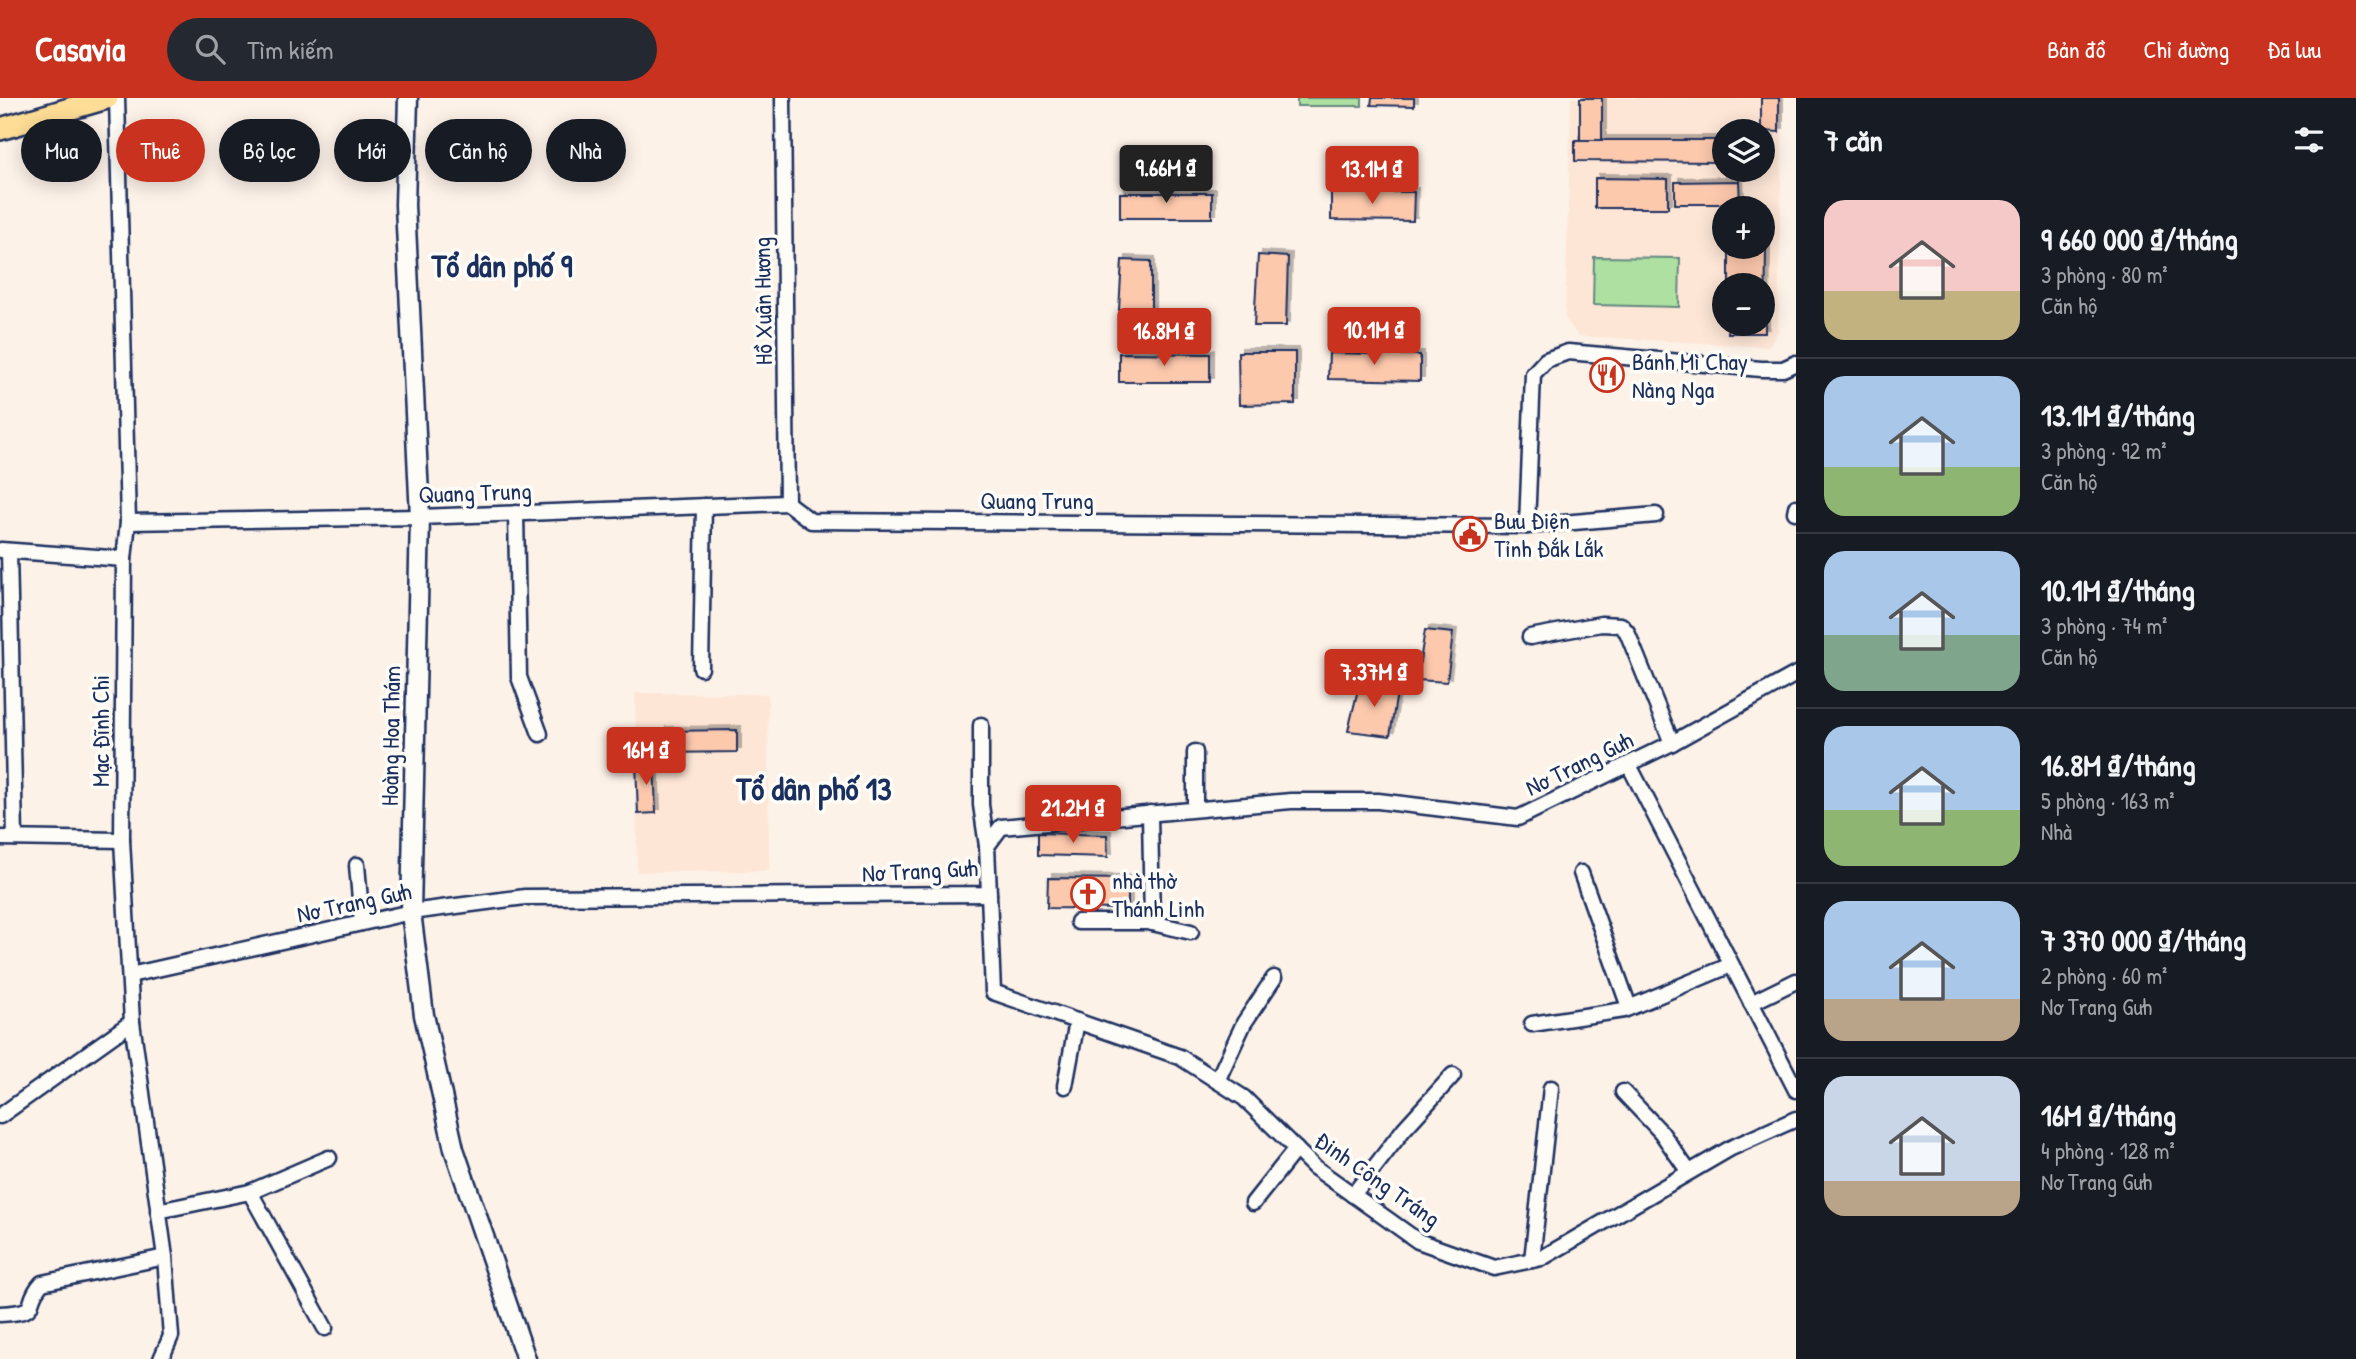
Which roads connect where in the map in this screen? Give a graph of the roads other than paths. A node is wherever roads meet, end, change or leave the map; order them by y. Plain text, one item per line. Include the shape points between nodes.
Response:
1 (107, 98) edge
2 (117, 98) edge
3 (408, 98) edge
4 (783, 98) edge
5 (0, 129) edge
6 (1796, 363) edge
7 (786, 503) junction
8 (704, 506) junction
9 (516, 513) junction
10 (1656, 515) dead end
11 (420, 517) junction
12 (128, 522) junction
13 (1527, 526) junction
14 (5, 551) edge
15 (124, 559) junction
16 (1530, 637) dead end
17 (701, 668) dead end
18 (1794, 679) edge
19 (981, 725) dead end
20 (540, 734) dead end
21 (1672, 743) junction
22 (1195, 752) dead end
23 (1629, 765) junction
24 (1195, 809) junction
25 (1150, 814) junction
26 (8, 838) edge
27 (122, 840) junction
28 (987, 846) junction
29 (357, 865) dead end
30 (1581, 873) dead end
31 (989, 894) junction
32 (411, 912) junction
33 (1078, 922) dead end
34 (362, 923) junction
35 (1152, 923) junction
36 (1191, 932) dead end
37 (1731, 965) junction
38 (130, 975) junction
39 (1274, 978) dead end
40 (1796, 981) edge
41 (1751, 1003) junction
42 (1629, 1007) junction
43 (1077, 1021) junction
44 (132, 1022) junction
45 (1532, 1024) dead end
46 (1453, 1075) dead end
47 (1217, 1081) junction
48 (1065, 1086) dead end
49 (1551, 1088) dead end
50 (1796, 1090) edge
51 (1623, 1092) dead end
52 (0, 1116) edge
53 (1796, 1119) edge
54 (1296, 1149) junction
55 (329, 1158) dead end
56 (1689, 1172) junction
57 (250, 1192) junction
58 (1353, 1195) junction
59 (1253, 1203) dead end
60 (158, 1211) junction
61 (164, 1257) junction
62 (1532, 1260) junction
63 (0, 1314) edge
64 (325, 1328) dead end
65 (161, 1359) edge
66 (526, 1359) edge

1 - 5 main road
2 - 12 street, Mạc Đĩnh Chi
3 - 11 street, Hoàng Hoa Thám via 405,218
4 - 7 street, Hồ Xuân Hương
6 - 13 street via 1783,369 1761,369 1568,352 1546,360 1533,374
7 - 8 street, Quang Trung
7 - 13 street, Quang Trung via 811,521
8 - 9 street, Quang Trung
8 - 17 street
9 - 11 street, Quang Trung
9 - 20 street via 519,677
10 - 13 street, Quang Trung
11 - 12 street, Quang Trung
11 - 32 street, Hoàng Hoa Thám
12 - 15 street, Mạc Đĩnh Chi
14 - 15 street
14 - 26 street
15 - 27 street, Mạc Đĩnh Chi
16 - 21 street via 1601,624 1621,625
18 - 21 street, Nơ Trang Gưh
19 - 28 street via 981,805
21 - 23 street, Nơ Trang Gưh
22 - 24 street
23 - 24 street, Nơ Trang Gưh via 1518,818 1378,802 1292,801
23 - 37 street
24 - 25 street, Nơ Trang Gưh
25 - 28 street, Nơ Trang Gưh via 1001,827
25 - 35 street
26 - 27 street
27 - 38 street, Mạc Đĩnh Chi
28 - 31 street, Nơ Trang Gưh
29 - 34 street
30 - 42 street
31 - 32 street, Nơ Trang Gưh via 525,897
31 - 43 street, Đinh Công Tráng via 993,992
32 - 34 street, Nơ Trang Gưh
32 - 66 street, Hoàng Hoa Thám via 424,1016 454,1149
33 - 35 street
34 - 38 street, Nơ Trang Gưh
35 - 36 street
37 - 41 street
37 - 42 street
38 - 44 street, Mạc Đĩnh Chi
39 - 47 street via 1244,1023
40 - 41 street
41 - 50 street
42 - 45 street
43 - 47 street, Đinh Công Tráng via 1180,1057
43 - 48 street
44 - 52 street
44 - 60 street, Mạc Đĩnh Chi
46 - 58 street
47 - 54 street, Đinh Công Tráng via 1244,1098
49 - 62 street
51 - 56 street via 1661,1132
53 - 56 street, Đinh Công Tráng
54 - 58 street, Đinh Công Tráng
54 - 59 street
55 - 57 street
56 - 62 street, Đinh Công Tráng
57 - 60 street
57 - 64 street
58 - 62 street, Đinh Công Tráng via 1418,1241 1494,1268
60 - 61 street, Mạc Đĩnh Chi
61 - 63 street via 42,1283 32,1308
61 - 65 street, Mạc Đĩnh Chi via 171,1336

